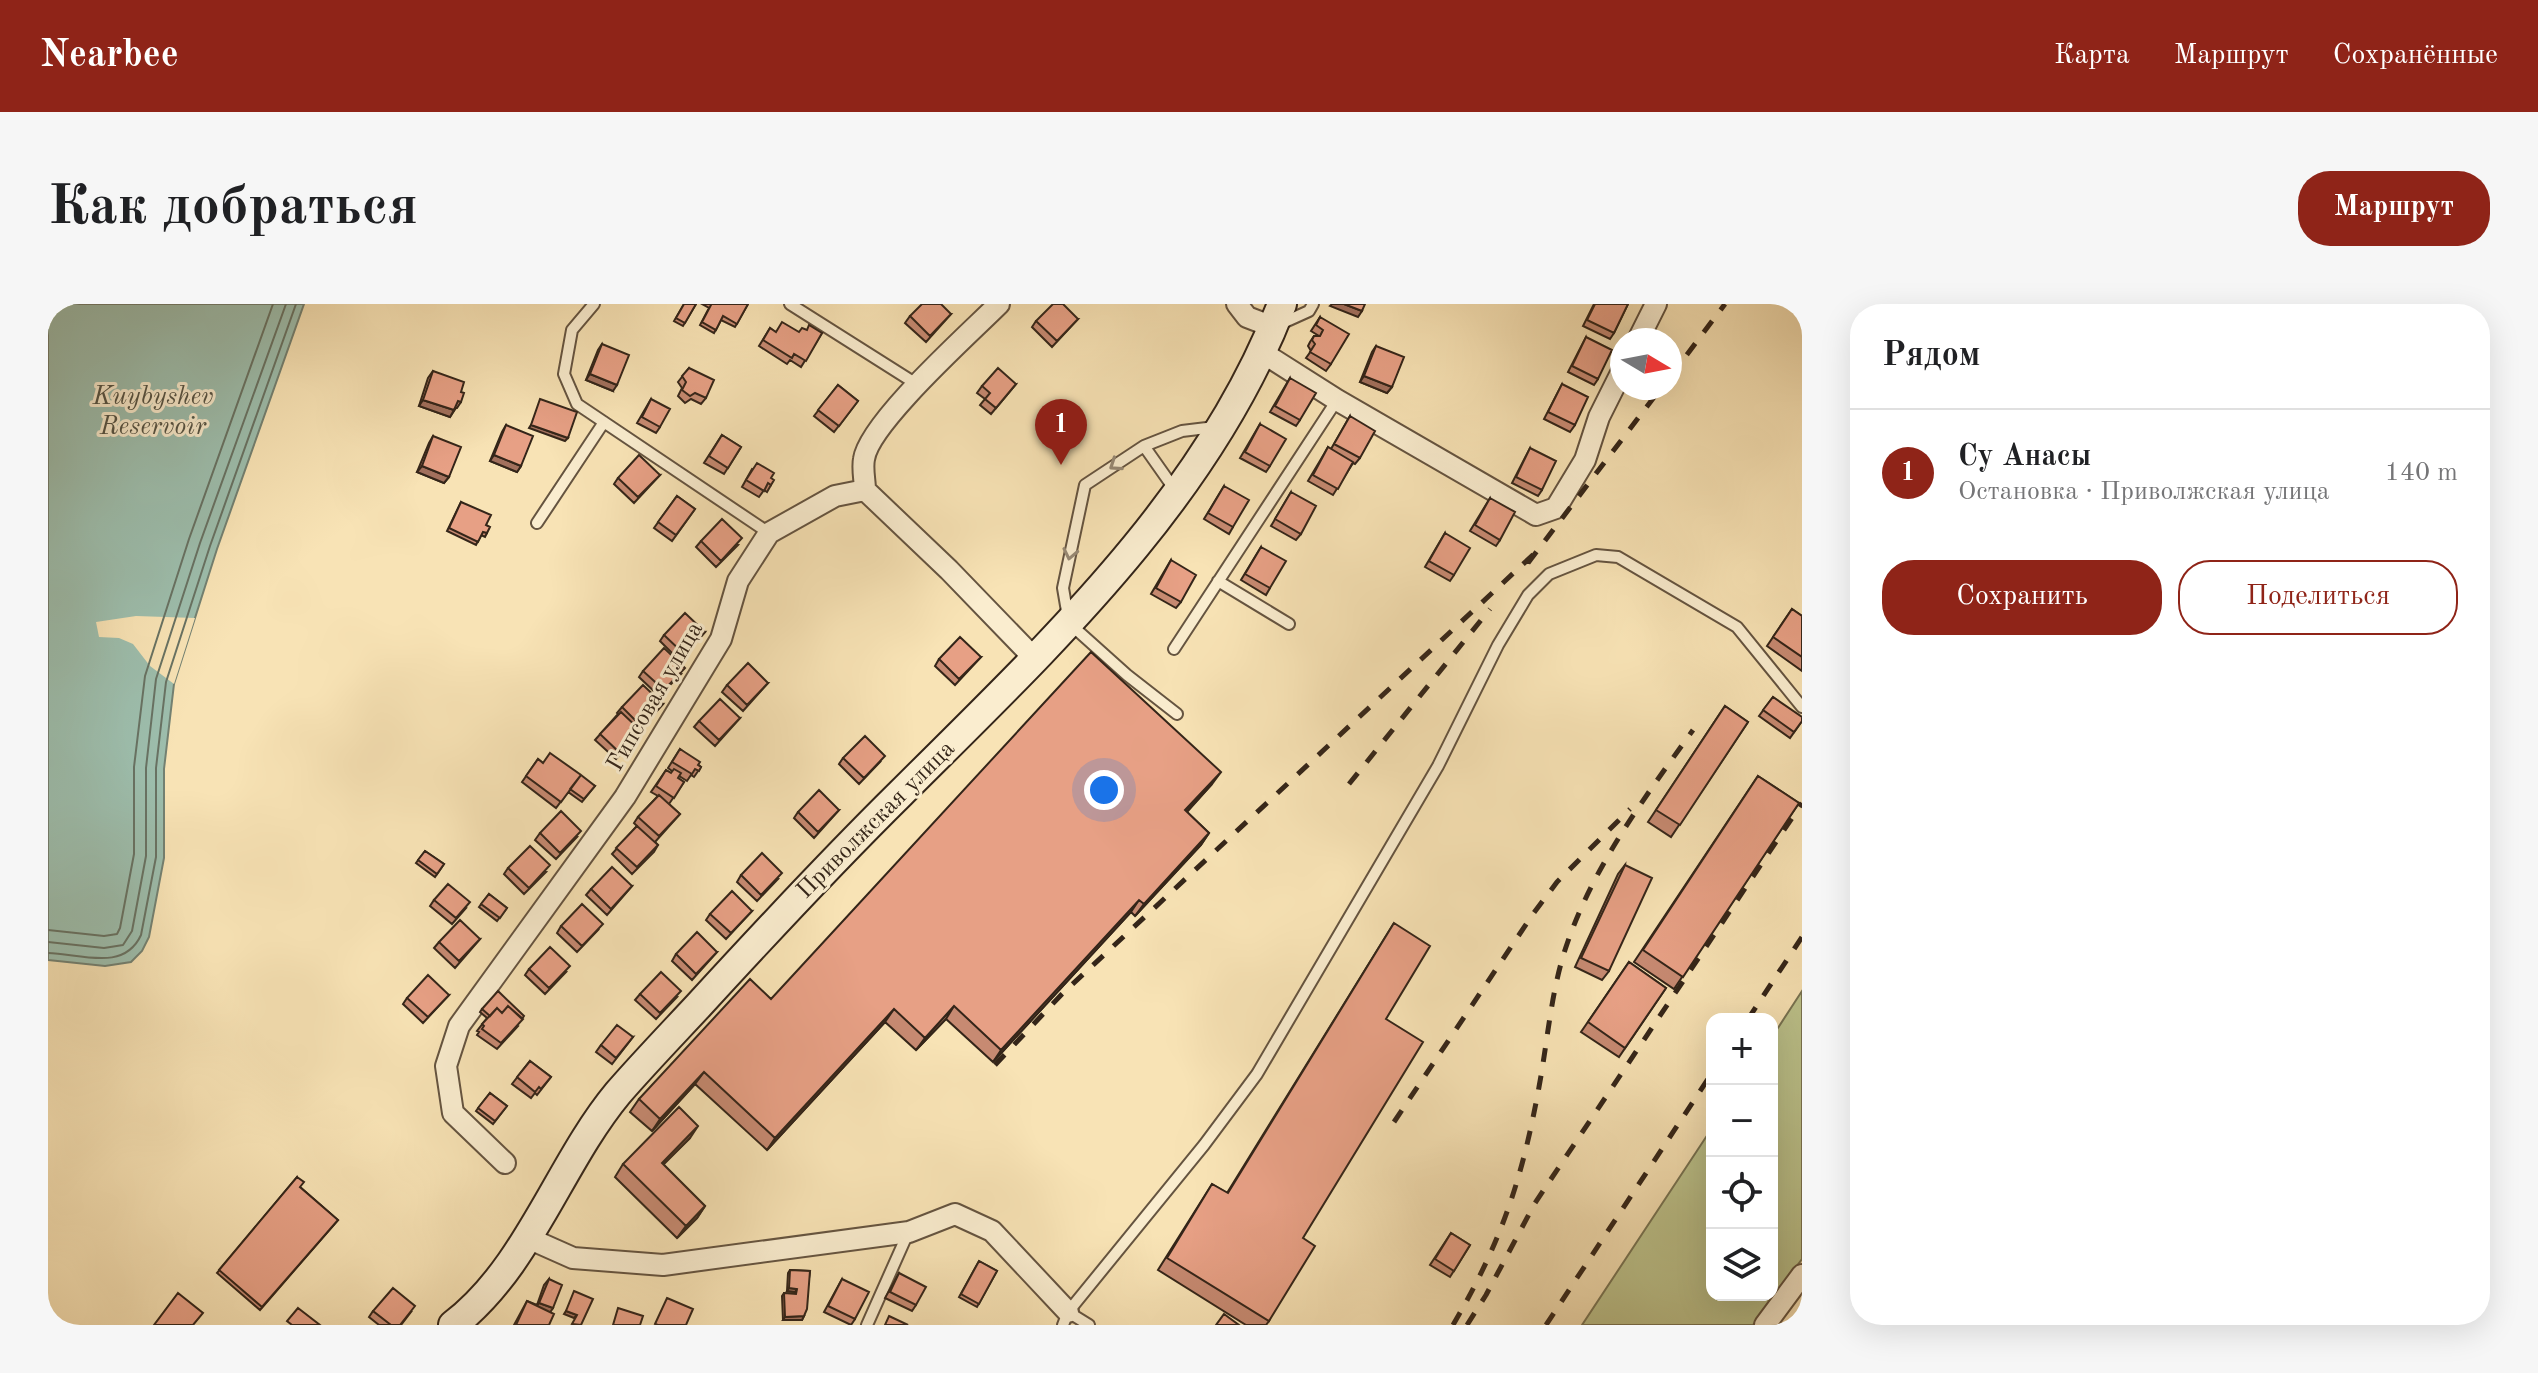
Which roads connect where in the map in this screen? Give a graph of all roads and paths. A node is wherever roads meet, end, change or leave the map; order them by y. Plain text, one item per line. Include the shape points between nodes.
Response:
1 (594, 304) edge
2 (790, 304) edge
3 (999, 304) edge
4 (1237, 304) edge
5 (1313, 304) edge
6 (1656, 304) edge
7 (1273, 328) edge
8 (1644, 328) edge
9 (918, 385) junction
10 (1610, 395) edge
11 (1337, 400) junction
12 (604, 422) junction
13 (1221, 426) junction
14 (1144, 446) junction
15 (865, 490) junction
16 (1177, 493) junction
17 (537, 523) dead end
18 (769, 533) junction
19 (1218, 581) junction
20 (1069, 623) junction
21 (1289, 624) dead end
22 (1174, 649) dead end
23 (1035, 659) junction
24 (1802, 707) edge
25 (1177, 714) dead end
26 (505, 1163) dead end
27 (909, 1232) junction
28 (528, 1238) junction
29 (1802, 1275) edge
30 (1065, 1318) edge
31 (459, 1324) edge
32 (867, 1325) edge
33 (1089, 1325) edge
34 (1765, 1325) edge

1 - 12 lane via 572,330 564,374 577,404
2 - 9 lane
3 - 9 street
4 - 7 street via 1247,317
5 - 7 lane
6 - 8 street
7 - 11 street
7 - 13 main road, Приволжская улица
9 - 15 street via 877,430 864,457
10 - 11 street via 1585,460 1556,508 1536,515
11 - 19 lane
12 - 17 lane
12 - 18 lane
13 - 14 lane via 1182,431
13 - 16 main road, Приволжская улица
14 - 16 lane
14 -> 20 lane via 1085,485 1063,588
15 - 18 street, Гипсовая улица via 835,496
15 - 23 street
16 - 20 main road, Приволжская улица
18 - 26 street, Гипсовая улица via 738,581 721,639 625,797 459,1026 446,1066 453,1113
19 - 21 lane
19 - 22 lane
20 - 23 main road, Приволжская улица
20 - 25 lane
23 - 28 main road, Приволжская улица via 808,885 617,1095
24 - 30 lane via 1737,627 1618,557 1596,555 1549,574 1528,595 1498,645 1438,766 1257,1074
27 - 28 street via 663,1265 573,1258
27 - 30 street via 955,1214 992,1231
27 - 32 lane
28 - 31 main road, Приволжская улица
29 - 34 street
30 - 33 lane

